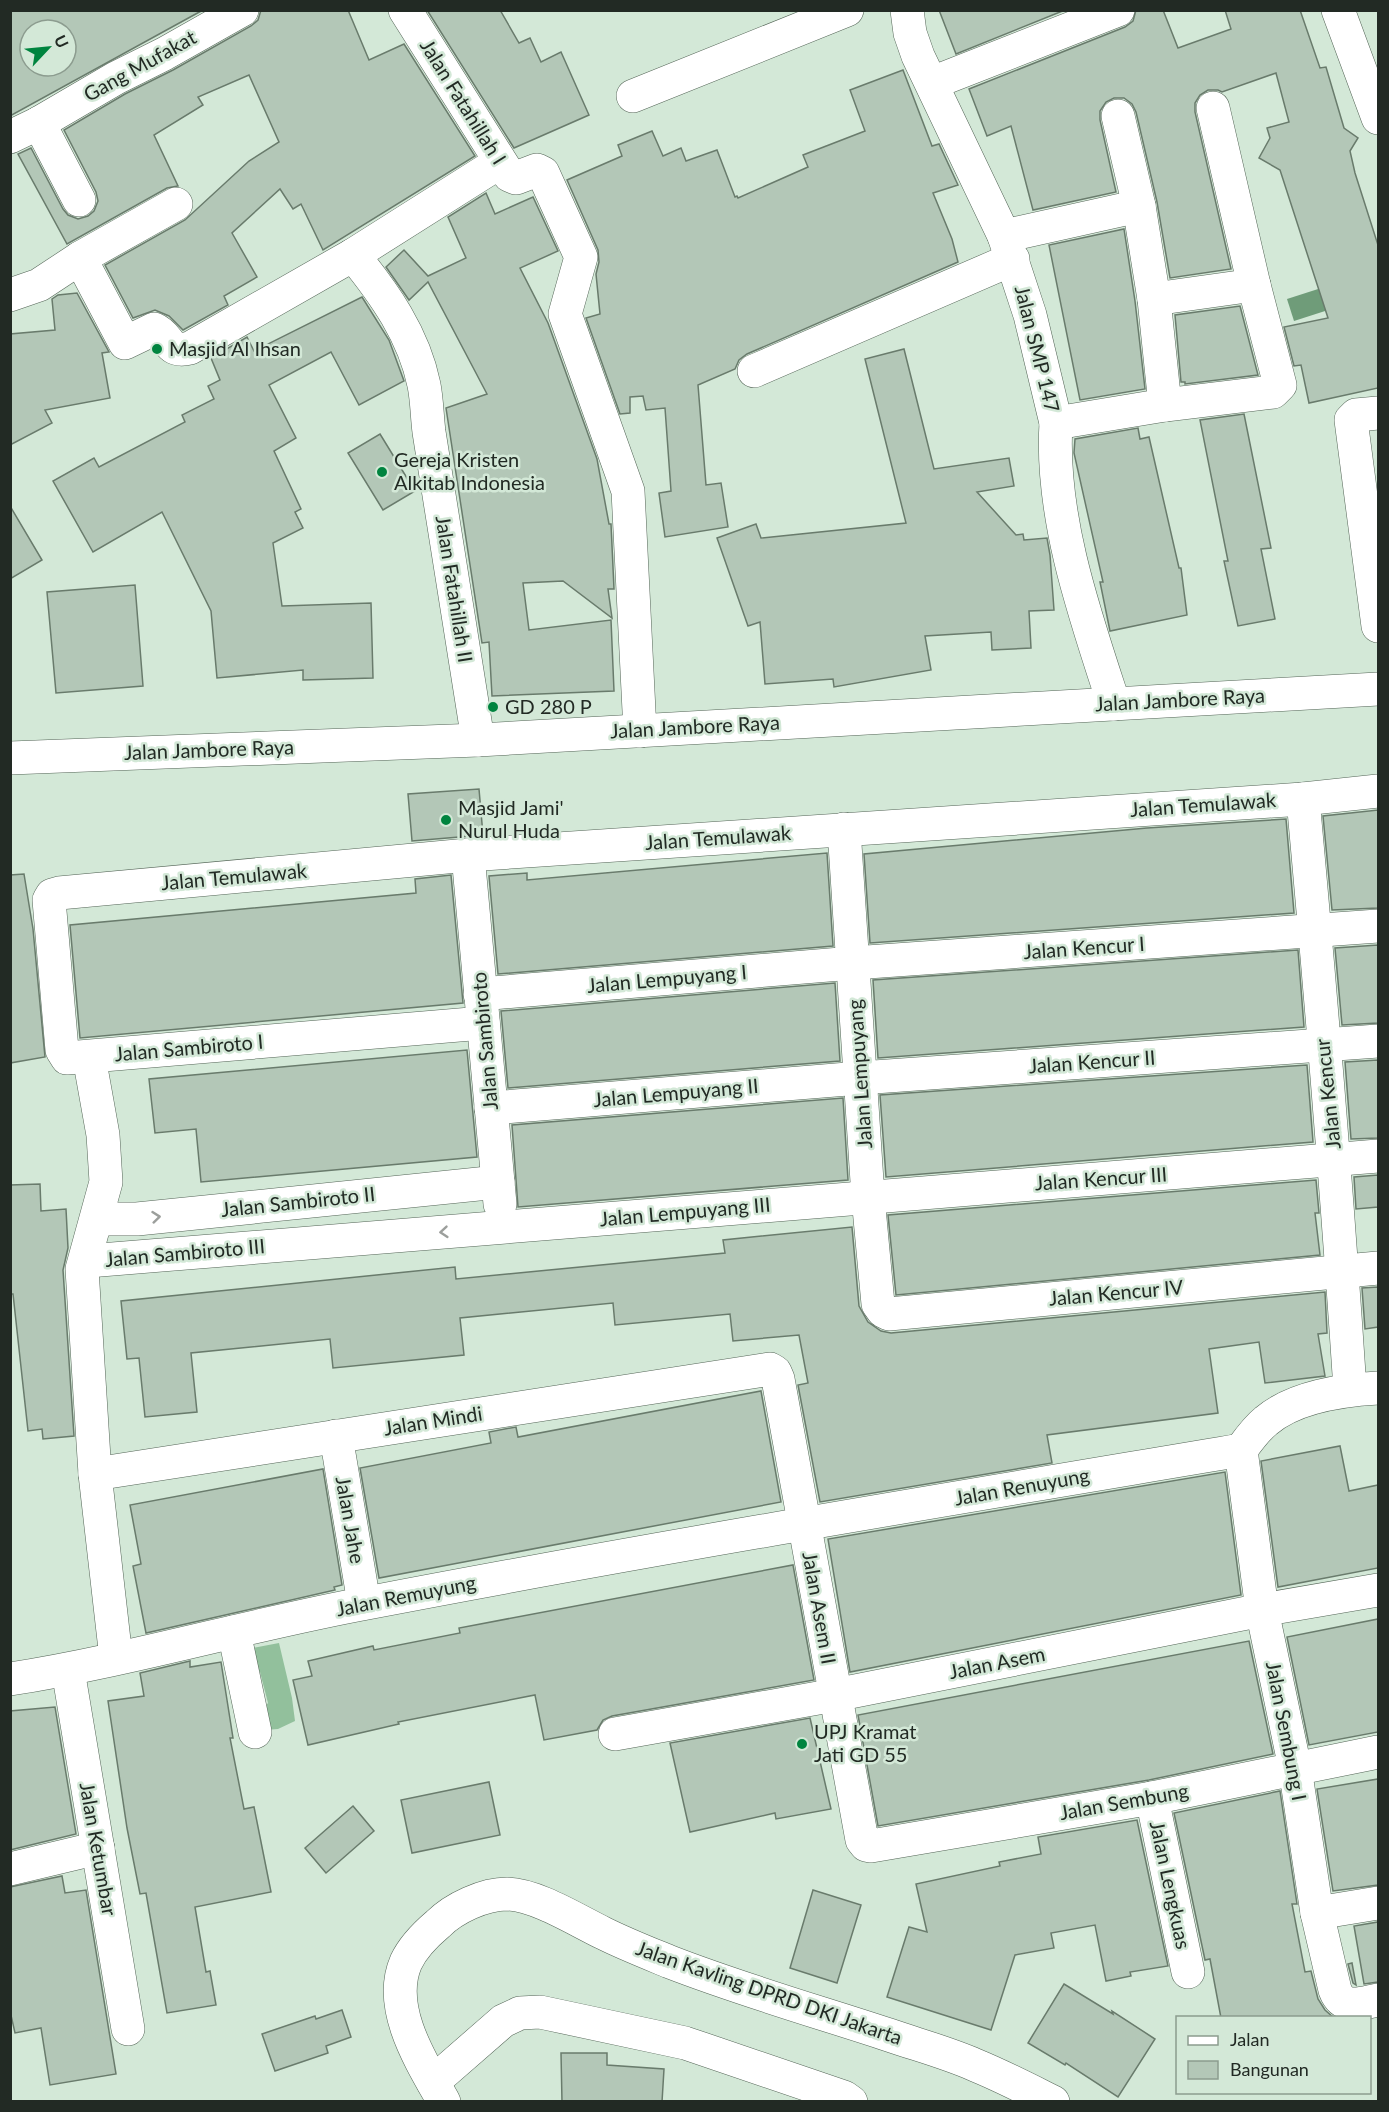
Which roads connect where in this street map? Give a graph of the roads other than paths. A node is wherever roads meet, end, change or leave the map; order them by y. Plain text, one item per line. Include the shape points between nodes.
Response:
1 (242, 10) edge
2 (405, 10) edge
3 (847, 10) edge
4 (907, 10) edge
5 (1118, 10) edge
6 (1338, 10) edge
7 (932, 84) junction
8 (633, 96) dead end
9 (1213, 108) dead end
10 (1118, 116) dead end
11 (1378, 118) edge
12 (25, 130) edge
13 (500, 162) junction
14 (79, 200) dead end
15 (176, 204) dead end
16 (1139, 206) junction
17 (1008, 247) junction
18 (353, 255) junction
19 (80, 258) junction
20 (1254, 285) junction
21 (10, 295) edge
22 (1154, 299) junction
23 (754, 371) dead end
24 (1165, 405) junction
25 (1378, 413) edge
26 (1056, 423) junction
27 (1378, 626) edge
28 (1378, 689) edge
29 (1114, 704) junction
30 (640, 730) junction
31 (478, 740) junction
32 (10, 758) edge
33 (1378, 790) edge
34 (1304, 799) junction
35 (844, 829) junction
36 (468, 855) junction
37 (59, 893) joint
38 (1378, 926) edge
39 (1315, 932) junction
40 (853, 963) junction
41 (482, 1009) junction
42 (1378, 1041) edge
43 (1323, 1046) junction
44 (89, 1057) junction
45 (860, 1078) junction
46 (491, 1108) junction
47 (1378, 1156) edge
48 (1335, 1161) junction
49 (498, 1182) junction
50 (868, 1197) junction
51 (97, 1219) junction
52 (502, 1227) junction
53 (85, 1264) junction
54 (1378, 1268) edge
55 (1342, 1272) junction
56 (889, 1314) joint
57 (772, 1369) joint
58 (1364, 1389) edge
59 (336, 1436) junction
60 (1241, 1449) junction
61 (95, 1474) junction
62 (803, 1524) junction
63 (1378, 1590) edge
64 (364, 1603) junction
65 (1262, 1610) junction
66 (234, 1632) junction
67 (116, 1658) junction
68 (68, 1670) junction
69 (10, 1679) edge
70 (835, 1695) junction
71 (255, 1732) dead end
72 (615, 1734) dead end
73 (1378, 1752) edge
74 (1294, 1767) junction
75 (1152, 1798) junction
76 (868, 1846) joint
77 (98, 1848) junction
78 (10, 1869) edge
79 (1378, 1903) edge
80 (1317, 1913) junction
81 (1188, 1972) dead end
82 (1364, 2003) edge
83 (128, 2029) dead end
84 (438, 2092) edge
85 (851, 2102) edge
86 (1053, 2102) edge

1 - 12 street, Gang Mufakat
2 - 13 street, Jalan Fatahillah I
3 - 8 street
4 - 7 street, Jalan SMP 147 via 913,43
5 - 7 street
6 - 11 street
7 - 17 street, Jalan SMP 147
9 - 20 street
10 - 16 street
12 - 14 street, Gang Mufakat
13 - 18 street
13 - 30 street, Jalan Fatahillah I via 513,178 537,170 543,173 580,257 565,314 628,491
15 - 19 street
16 - 17 street
16 - 22 street
17 - 23 street
17 - 26 street, Jalan SMP 147 via 1030,315
18 - 19 street via 181,350 174,349 154,329 125,343
18 - 31 street, Jalan Fatahillah II via 398,317 424,385
19 - 21 street via 39,285
20 - 22 street
20 - 24 street via 1280,385 1273,392
22 - 24 street
24 - 26 street
25 - 27 street via 1356,415 1351,420
26 - 29 street, Jalan SMP 147 via 1055,446 1066,534 1085,615
28 - 29 street, Jalan Jambore Raya
29 - 30 street, Jalan Jambore Raya
30 - 31 street, Jalan Jambore Raya
31 - 32 street, Jalan Jambore Raya
33 - 34 street, Jalan Temulawak
34 - 35 street, Jalan Temulawak
34 - 39 street, Jalan Kencur
35 - 36 street, Jalan Temulawak
35 - 40 street, Jalan Lempuyang
36 - 37 street, Jalan Temulawak
36 - 41 street, Jalan Sambiroto
37 - 44 street, Jalan Sambiroto I via 49,900 62,1050 67,1058
38 - 39 street, Jalan Kencur I
39 - 40 street, Jalan Kencur I
39 - 43 street, Jalan Kencur
40 - 41 street, Jalan Lempuyang I
40 - 45 street, Jalan Lempuyang
41 - 44 street, Jalan Sambiroto I
41 - 46 street, Jalan Sambiroto
42 - 43 street, Jalan Kencur II
43 - 45 street, Jalan Kencur II
43 - 48 street, Jalan Kencur
44 - 51 street via 103,1135 106,1182
45 - 46 street, Jalan Lempuyang II
45 - 50 street, Jalan Lempuyang
46 - 49 street, Jalan Sambiroto
47 - 48 street, Jalan Kencur III
48 - 50 street, Jalan Kencur III
48 - 55 street, Jalan Kencur
51 -> 49 street, Jalan Sambiroto II via 137,1219
49 - 52 street, Jalan Sambiroto
50 - 52 street, Jalan Lempuyang III
50 - 56 street, Jalan Lempuyang via 878,1304
51 - 53 street
52 -> 53 street, Jalan Sambiroto III
53 - 61 street, Jalan Sambiroto III via 82,1269
54 - 55 street, Jalan Kencur IV
55 - 56 street, Jalan Kencur IV
55 - 58 street, Jalan Kencur
57 - 59 street, Jalan Mindi
57 - 62 street, Jalan Asem II via 778,1379
58 - 60 street via 1301,1402 1280,1411 1254,1432
59 - 61 street, Jalan Mindi
59 - 64 street, Jalan Jahe
60 - 62 street, Jalan Renuyung
60 - 65 street, Jalan Sembung I
61 - 67 street, Jalan Sambiroto III
62 - 64 street, Jalan Remuyung
62 - 70 street, Jalan Asem II
63 - 65 street, Jalan Asem
64 - 66 street, Jalan Remuyung
65 - 70 street, Jalan Asem
65 - 74 street, Jalan Sembung I
66 - 67 street, Jalan Remuyung
66 - 71 street
67 - 68 street, Jalan Remuyung
68 - 69 street, Jalan Remuyung
68 - 77 street, Jalan Ketumbar
70 - 72 street, Jalan Asem
70 - 76 street, Jalan Asem II via 862,1840
73 - 74 street, Jalan Sembung
74 - 75 street, Jalan Sembung
74 - 80 street, Jalan Sembung I
75 - 76 street, Jalan Sembung
75 - 81 street, Jalan Lengkuas
77 - 78 street
77 - 83 street, Jalan Ketumbar
79 - 80 street
80 - 82 street, Jalan Sembung I via 1340,2000
84 - 85 street via 503,2021 520,2013 540,2012 685,2043
84 - 86 street, Jalan Kavling DPRD DKI Jakarta via 415,2050 402,2011 402,1974 406,1962 424,1936 444,1918 471,1904 506,1894 535,1901 630,1945 733,1985 974,2064

